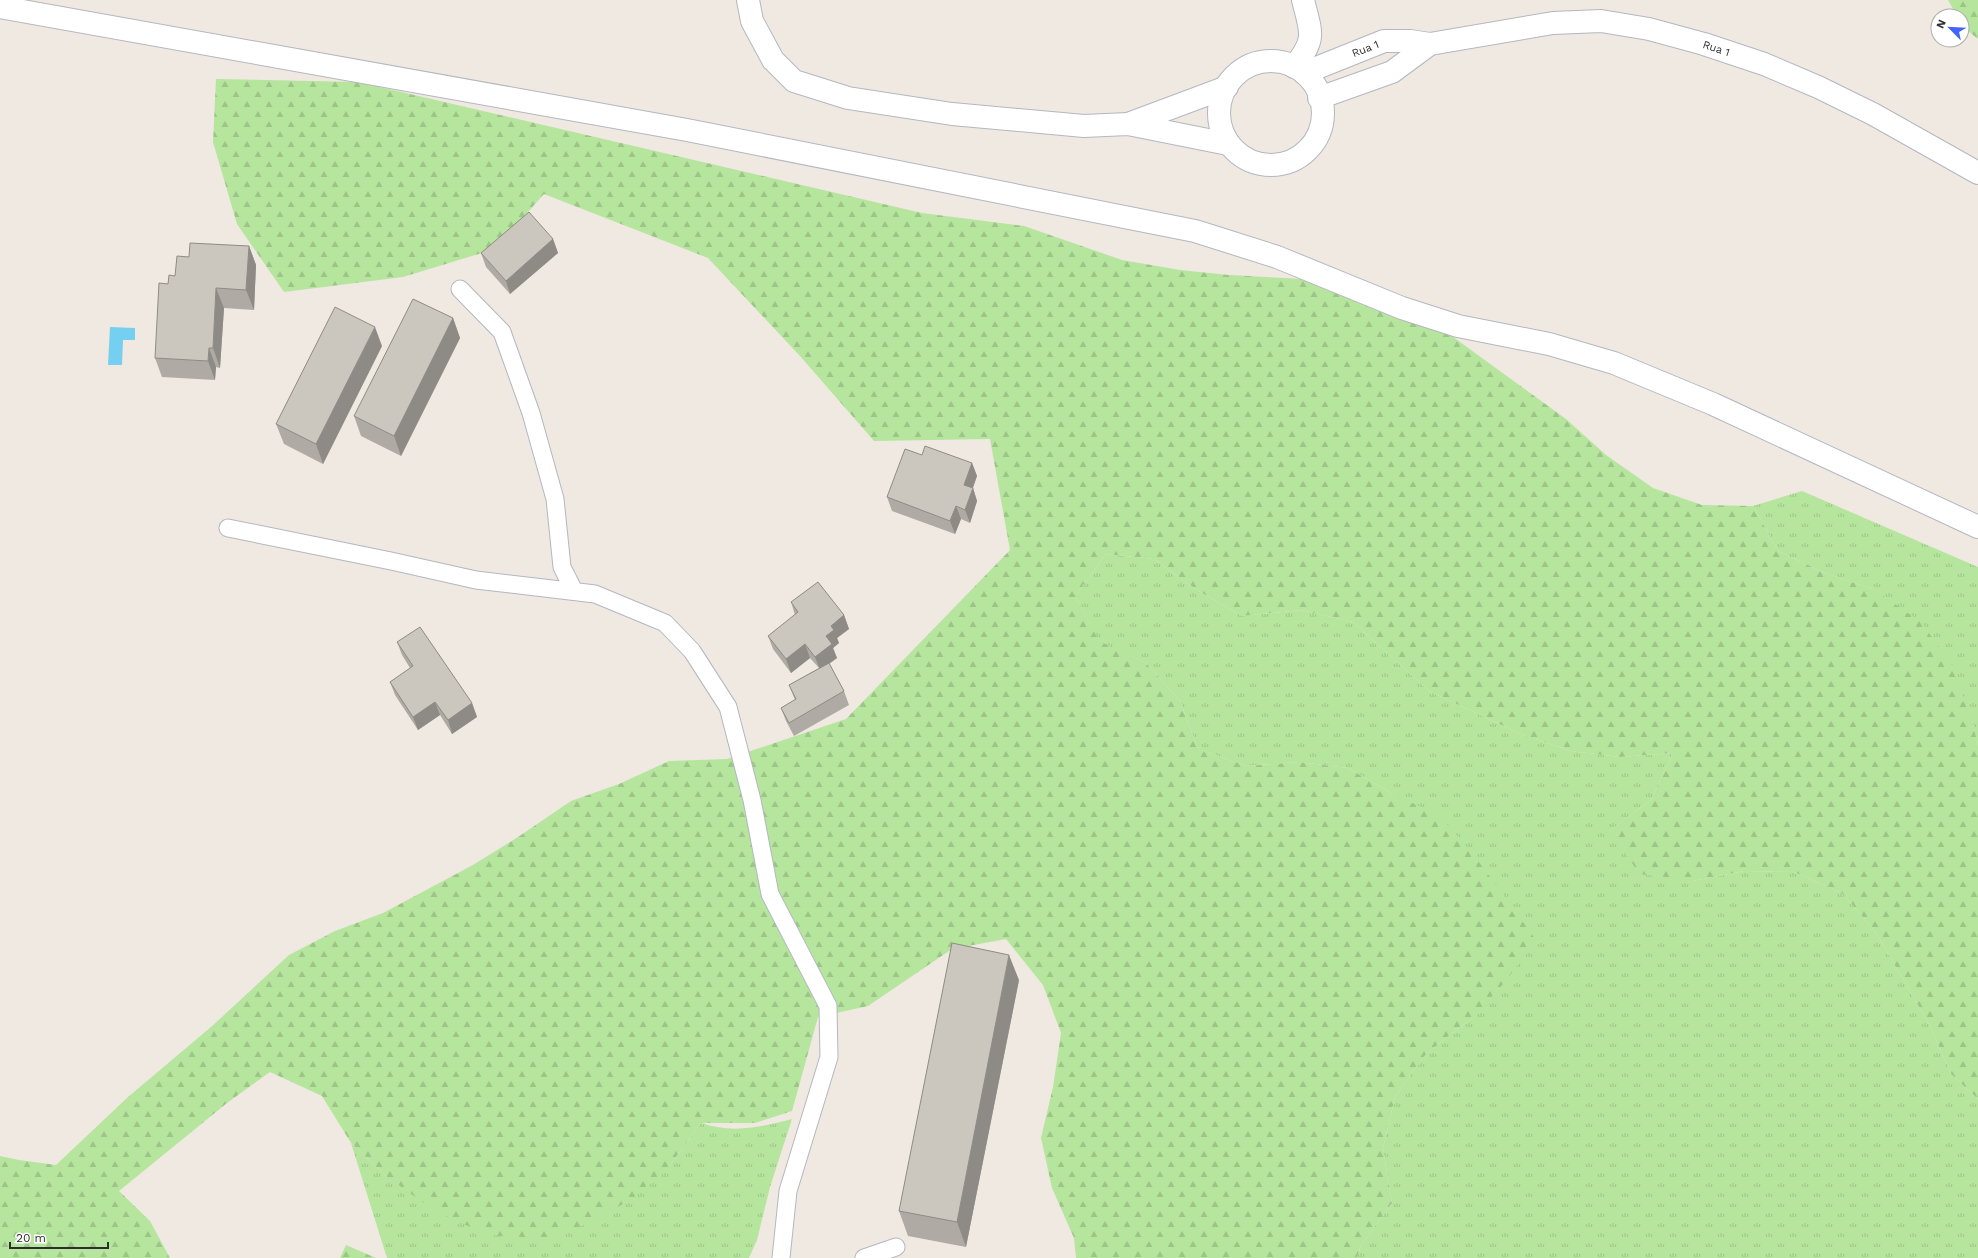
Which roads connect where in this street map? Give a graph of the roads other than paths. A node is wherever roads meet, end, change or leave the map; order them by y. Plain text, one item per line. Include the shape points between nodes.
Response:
1 (748, 0) edge
2 (1303, 0) edge
3 (0, 7) edge
4 (1430, 44) junction
5 (1299, 70) junction
6 (1227, 87) junction
7 (1320, 98) junction
8 (1128, 124) junction
9 (1228, 144) junction
10 (1978, 173) edge
11 (460, 289) dead end
12 (1978, 527) edge
13 (228, 528) dead end
14 (574, 591) junction
15 (896, 1247) dead end
16 (781, 1258) edge
17 (864, 1258) edge

1 - 8 street via 752,21 773,60 794,81 848,98 952,114 1084,126
2 - 5 street via 1312,34
3 - 12 street via 688,130 1195,231 1277,257 1402,308 1458,326 1549,344 1614,363 1713,404
4 - 5 street, Rua 1 via 1384,41
4 - 7 street, Rua 1 via 1392,72
4 - 10 street, Rua 1 via 1553,23 1601,21 1649,29 1712,46 1818,87 1874,114
5 - 6 street via 1278,62 1262,62 1246,68 1232,79
5 - 7 street via 1315,85
6 - 8 street
6 - 9 street via 1219,110 1221,128
7 - 9 street via 1323,107 1322,124 1316,140 1305,153 1290,162 1274,165 1257,164 1241,156
8 - 9 street
11 - 14 lane via 502,332 531,413 555,499 562,567
13 - 14 lane via 476,580
14 - 16 lane via 595,594 665,623 692,651 728,707 752,800 770,894 828,1006 829,1057 788,1191
15 - 17 lane

